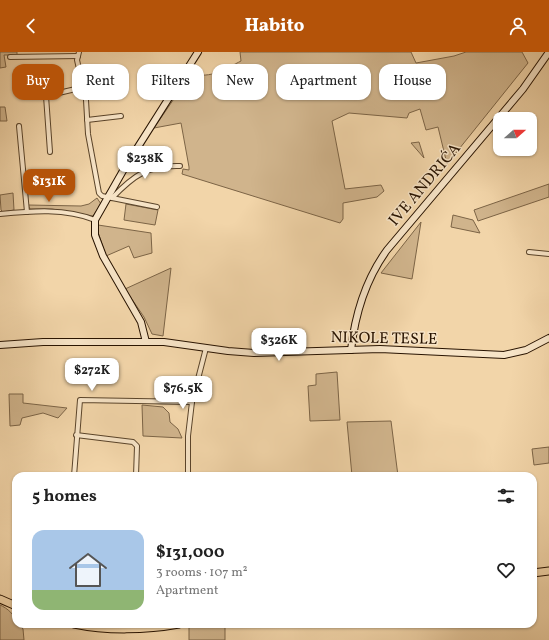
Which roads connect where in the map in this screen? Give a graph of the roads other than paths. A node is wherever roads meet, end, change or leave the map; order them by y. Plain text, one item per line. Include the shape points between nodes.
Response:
1 (198, 52) edge
2 (549, 52) edge
3 (78, 54) edge
4 (10, 57) dead end
5 (80, 64) edge
6 (72, 90) edge
7 (85, 100) edge
8 (121, 116) dead end
9 (87, 120) junction
10 (19, 126) dead end
11 (50, 152) dead end
12 (180, 166) dead end
13 (110, 197) junction
14 (157, 207) dead end
15 (27, 212) junction
16 (0, 214) edge
17 (96, 220) junction
18 (529, 252) dead end
19 (549, 254) edge
20 (549, 338) edge
21 (146, 342) junction
22 (0, 345) edge
23 (206, 348) junction
24 (351, 350) junction
25 (192, 402) junction
26 (76, 435) junction
27 (74, 472) edge
28 (136, 472) edge
29 (188, 472) edge
30 (549, 571) edge
31 (537, 572) edge
32 (0, 599) edge
33 (12, 604) edge
34 (107, 628) edge
35 (134, 628) edge

1 - 13 street
2 - 24 street, IVE ANDRIĆA via 522,89 380,260 371,275 357,315
3 - 4 street
3 - 5 street
6 - 11 street via 46,96
7 - 9 street
8 - 9 street
9 - 13 street via 99,193
10 - 15 street
12 - 13 street via 160,166 146,170
13 - 14 street
13 - 17 street
15 - 16 street
15 - 17 street via 64,213
17 - 21 street via 95,235 102,256 141,322
18 - 19 street
20 - 24 street, NIKOLE TESLE via 522,352 504,355
21 - 22 street, NIKOLE TESLE
21 - 23 street, NIKOLE TESLE
23 - 24 street, NIKOLE TESLE via 254,353
23 - 25 street
25 - 26 street via 80,400
25 - 29 street via 188,436
26 - 27 street
26 - 28 street via 133,442 137,446
30 - 31 main road
32 - 33 main road
34 - 35 main road

